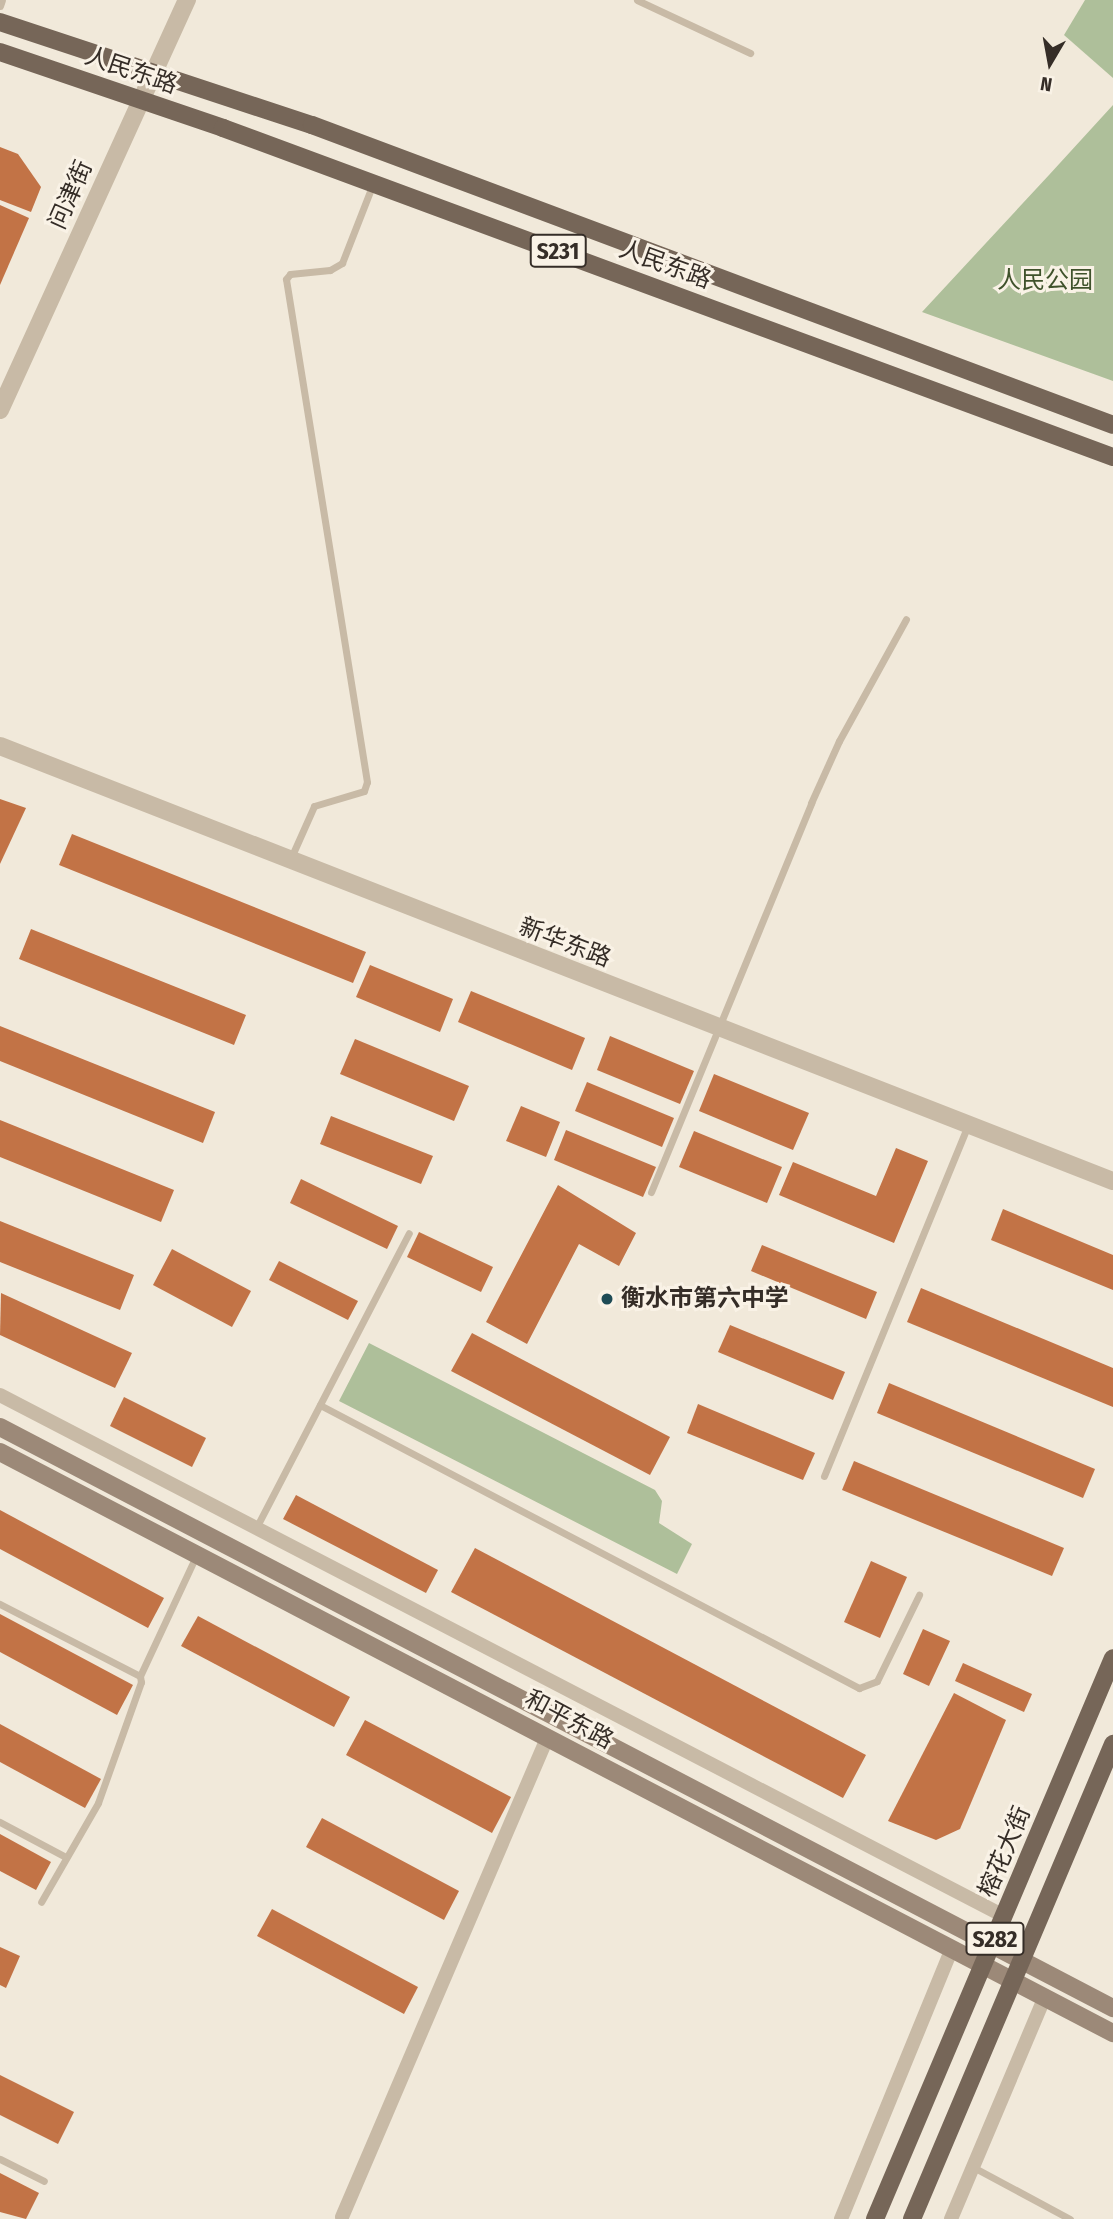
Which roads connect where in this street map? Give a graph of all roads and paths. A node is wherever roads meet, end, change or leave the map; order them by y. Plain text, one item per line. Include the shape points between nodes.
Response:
1 (2, 0) edge
2 (187, 0) edge
3 (637, 0) edge
4 (0, 6) edge
5 (0, 22) edge
6 (0, 52) edge
7 (750, 53) dead end
8 (154, 72) junction
9 (141, 100) junction
10 (373, 183) junction
11 (0, 410) edge
12 (1113, 425) edge
13 (1113, 457) edge
14 (906, 619) dead end
15 (0, 746) edge
16 (290, 861) junction
17 (719, 1028) junction
18 (968, 1125) junction
19 (1113, 1181) edge
20 (651, 1192) dead end
21 (409, 1233) dead end
22 (0, 1395) edge
23 (320, 1405) junction
24 (0, 1427) edge
25 (0, 1452) edge
26 (824, 1476) dead end
27 (256, 1528) junction
28 (197, 1553) junction
29 (919, 1595) dead end
30 (0, 1604) edge
31 (1113, 1658) edge
32 (140, 1676) junction
33 (548, 1736) junction
34 (1113, 1744) edge
35 (0, 1822) edge
36 (64, 1856) junction
37 (41, 1902) dead end
38 (1004, 1916) junction
39 (993, 1945) junction
40 (952, 1948) junction
41 (1024, 1961) junction
42 (984, 1965) junction
43 (1015, 1981) junction
44 (1045, 1997) junction
45 (1113, 2008) edge
46 (1113, 2033) edge
47 (0, 2159) edge
48 (973, 2167) junction
49 (44, 2181) dead end
50 (342, 2217) dead end
51 (841, 2219) edge
52 (875, 2219) edge
53 (912, 2219) edge
54 (951, 2219) edge
55 (1070, 2219) edge

1 - 4 lane
2 - 8 street, 问津街
3 - 7 lane
5 - 8 main road, 人民东路 / S231
6 - 9 main road, 人民东路 / S231
8 - 9 street, 问津街
8 - 12 main road, 人民东路 / S231 via 312,125
9 - 10 main road, 人民东路 / S231
9 - 11 street, 问津街
10 - 13 main road, 人民东路 / S231
10 - 16 lane via 342,262 330,270 290,274 286,279 367,782 364,791 314,806
14 - 17 lane via 839,741
15 - 16 street, 新华东路
16 - 17 street, 新华东路
17 - 18 street, 新华东路
17 - 20 lane
18 - 19 street, 新华东路
18 - 26 lane
21 - 23 lane
22 - 27 street
23 - 27 lane
23 - 29 lane via 859,1688 877,1681
24 - 39 main road, 和平东路
25 - 28 main road, 和平东路
27 - 38 street
28 - 32 lane
28 - 33 main road, 和平东路
30 - 32 lane
31 - 38 main road, 榕花大街 / S282
32 - 36 lane via 98,1802
33 - 40 main road, 和平东路
33 - 50 street
34 - 41 main road, S282
35 - 36 lane
36 - 37 lane
38 - 39 main road, 榕花大街 / S282
39 - 41 main road, 和平东路
39 - 42 main road, 榕花大街 / S282
40 - 42 main road, 和平东路
40 - 51 street
41 - 43 main road, S282
41 - 45 main road, 和平东路
42 - 43 main road, 和平东路
42 - 52 main road, 榕花大街 / S282
43 - 44 main road, 和平东路
43 - 53 main road, S282
44 - 46 main road, 和平东路
44 - 48 street
47 - 49 lane
48 - 54 street
48 - 55 lane

